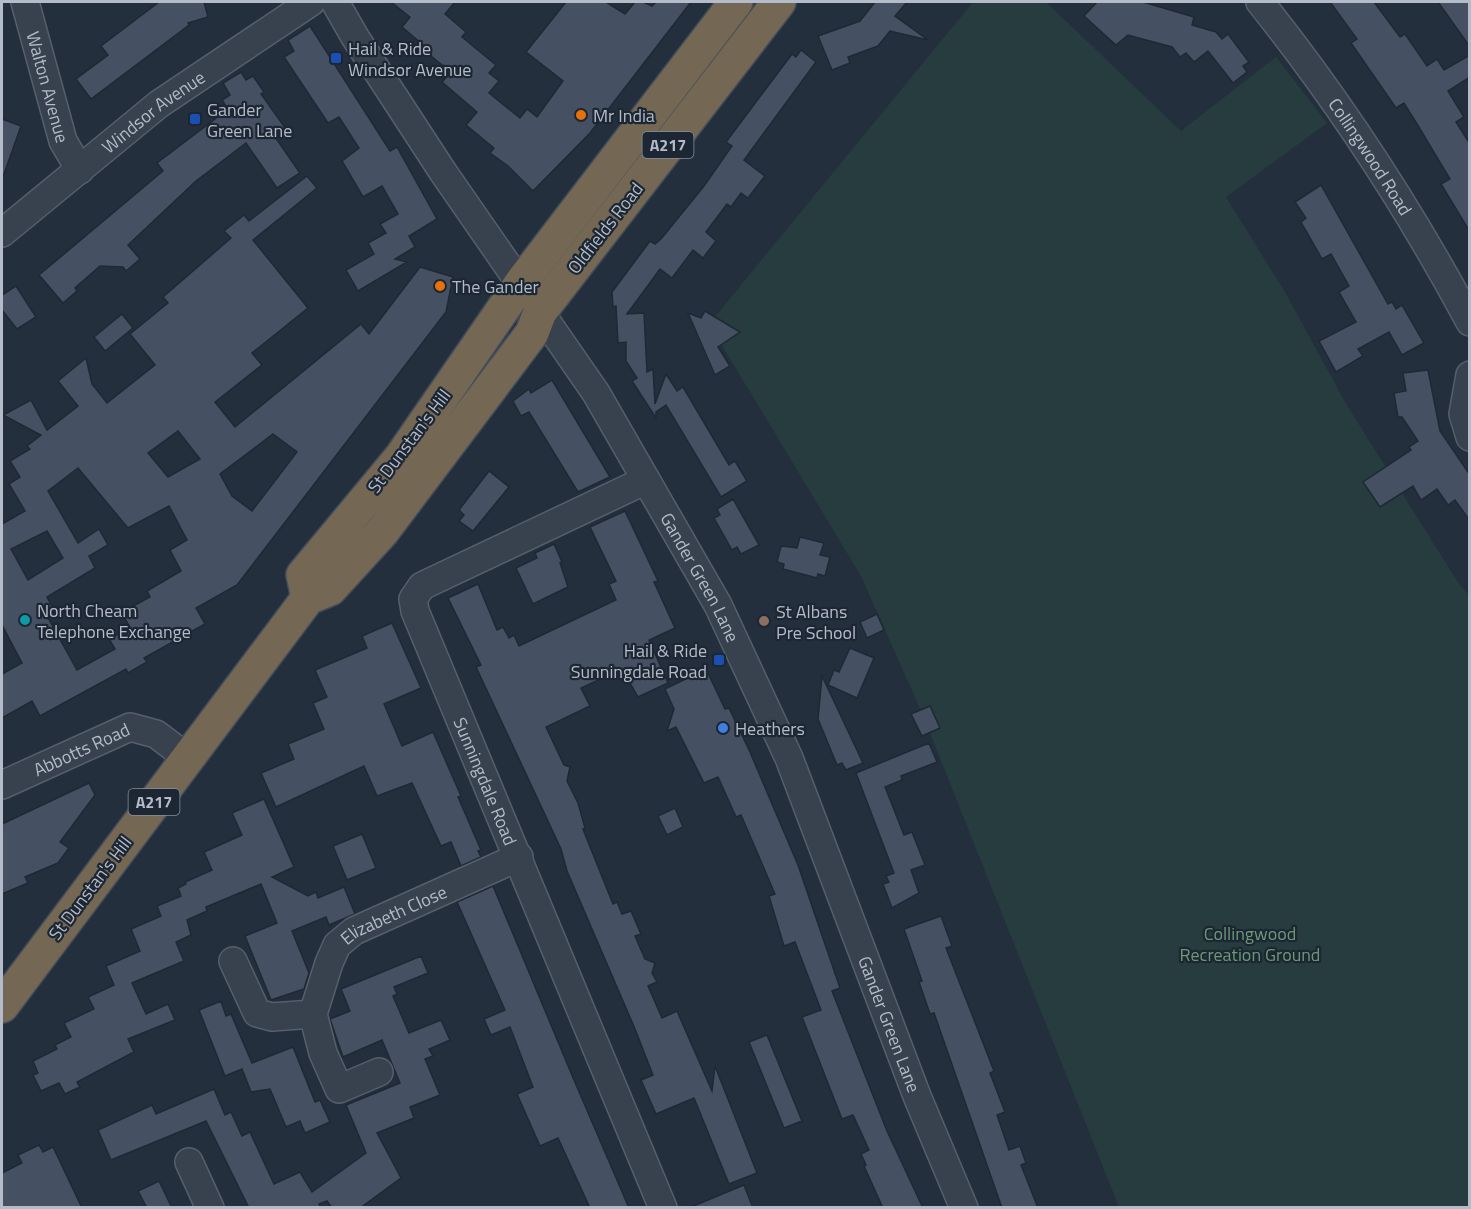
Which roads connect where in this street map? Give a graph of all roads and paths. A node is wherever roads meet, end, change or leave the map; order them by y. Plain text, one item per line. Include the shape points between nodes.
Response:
1 (25, 2) edge
2 (311, 2) edge
3 (335, 2) edge
4 (736, 2) edge
5 (779, 2) edge
6 (1260, 2) edge
7 (80, 170) junction
8 (2, 233) edge
9 (521, 283) junction
10 (540, 312) junction
11 (1470, 322) edge
12 (1470, 375) edge
13 (1470, 436) edge
14 (646, 480) junction
15 (308, 598) junction
16 (189, 759) junction
17 (2, 785) edge
18 (519, 857) junction
19 (233, 961) dead end
20 (2, 1006) edge
21 (313, 1014) junction
22 (379, 1072) dead end
23 (189, 1162) dead end
24 (210, 1208) edge
25 (663, 1208) edge
26 (963, 1208) edge

1 - 7 street, Walton Avenue via 63,141
2 - 7 street, Windsor Avenue via 159,104
3 - 9 street, Gander Green Lane via 443,171
4 - 9 highway, Oldfields Road / A217
5 - 10 highway, Oldfields Road / A217
6 - 11 street, Collingwood Road via 1317,76 1374,161
7 - 8 street, Windsor Avenue
9 - 10 street, Gander Green Lane
9 - 15 highway, St Dunstan's Hill / A217 via 401,456 303,575
10 - 14 street, Gander Green Lane via 596,393
10 - 15 highway, St Dunstan's Hill / A217 via 532,333 383,531 330,589
12 - 13 street via 1463,414
14 - 18 street, Sunningdale Road via 422,586 413,598 415,611
14 - 26 street, Gander Green Lane via 718,605 789,758
15 - 16 highway, St Dunstan's Hill / A217
16 - 17 street, Abbotts Road via 156,734 130,726
16 - 20 highway, St Dunstan's Hill / A217
18 - 21 street, Elizabeth Close via 470,876 345,937 328,963
18 - 25 street, Sunningdale Road
19 - 21 street via 257,1013 272,1017
21 - 22 street via 323,1053 339,1089
23 - 24 street

